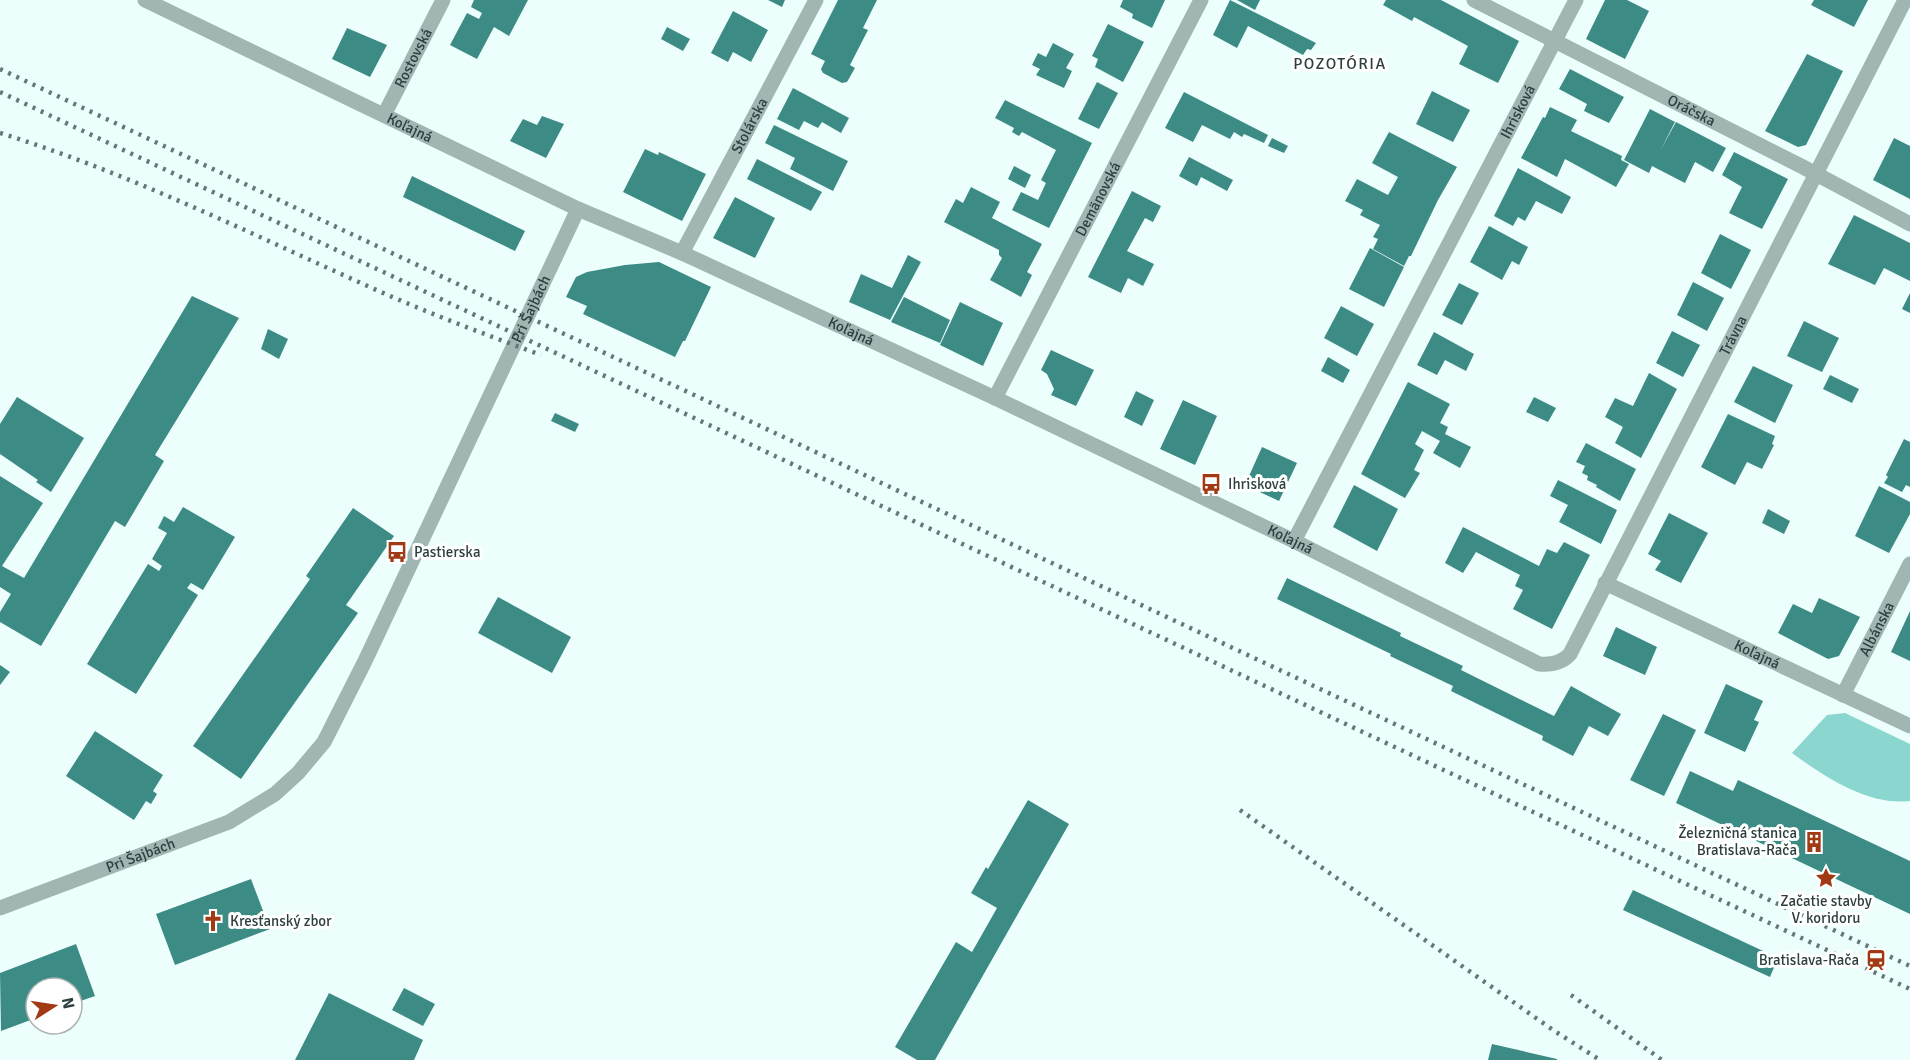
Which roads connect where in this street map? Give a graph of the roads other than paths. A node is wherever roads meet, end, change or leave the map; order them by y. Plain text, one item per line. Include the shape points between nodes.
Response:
1 (145, 0) edge
2 (444, 0) edge
3 (816, 0) edge
4 (1201, 0) edge
5 (1474, 0) edge
6 (1575, 0) edge
7 (1905, 0) edge
8 (1554, 41) junction
9 (384, 115) junction
10 (1815, 173) junction
11 (578, 209) junction
12 (1910, 224) edge
13 (682, 252) junction
14 (995, 398) junction
15 (1294, 541) junction
16 (1910, 564) edge
17 (1605, 583) junction
18 (1554, 663) joint
19 (1843, 694) junction
20 (1910, 726) edge
21 (0, 908) edge

1 - 9 street, Koľajná
2 - 9 street, Rostovská
3 - 13 street, Stolárska
4 - 14 street, Demänovská
5 - 8 street, Oráčska
6 - 8 street, Ihrisková
7 - 10 street, Trávna
8 - 10 street, Oráčska
8 - 15 street, Ihrisková
9 - 11 street, Koľajná
10 - 12 street, Oráčska
10 - 17 street, Trávna
11 - 13 street, Koľajná
11 - 21 street, Pri Šajbách via 324,742 275,794 229,822
13 - 14 street, Koľajná
14 - 15 street, Koľajná
15 - 18 street, Koľajná via 1539,664
16 - 19 street, Albánska
17 - 18 street, Trávna via 1570,654
17 - 19 street, Koľajná
19 - 20 street, Koľajná

